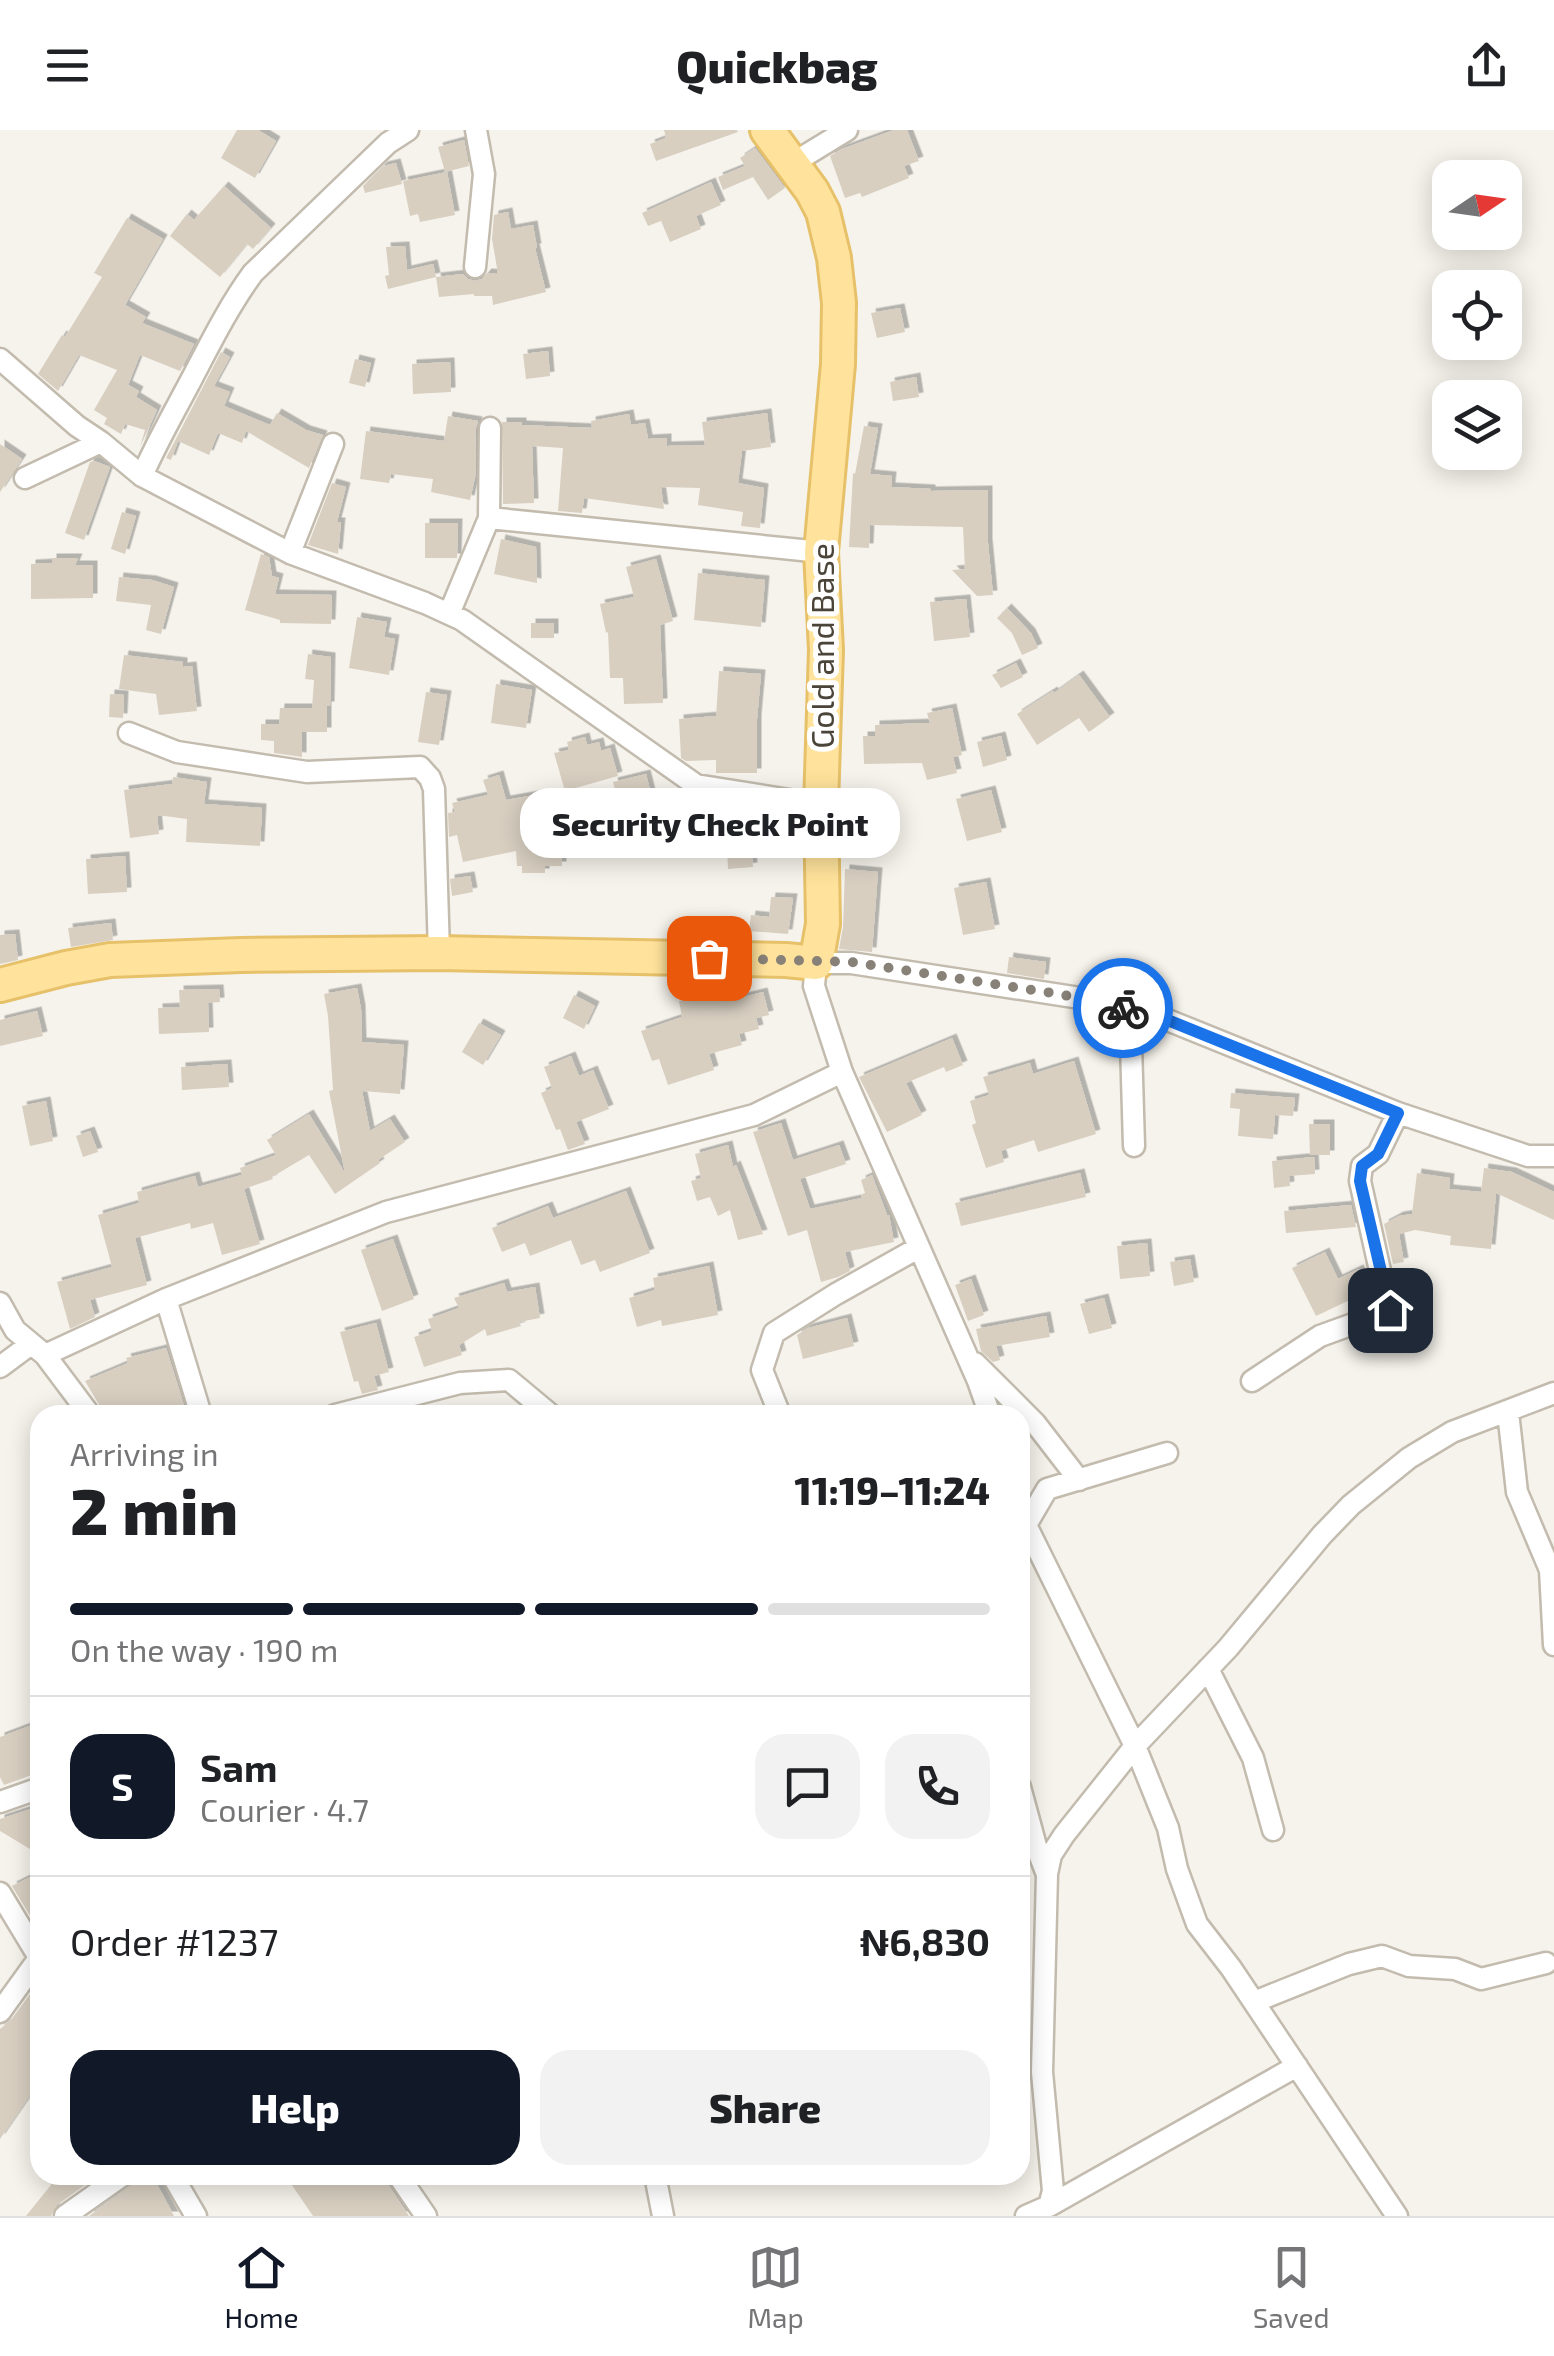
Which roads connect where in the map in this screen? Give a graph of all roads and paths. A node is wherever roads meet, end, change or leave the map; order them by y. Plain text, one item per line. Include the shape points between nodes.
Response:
1 (408, 130) edge
2 (476, 130) edge
3 (767, 130) edge
4 (847, 130) edge
5 (382, 136) edge
6 (793, 162) junction
7 (475, 267) dead end
8 (0, 359) edge
9 (490, 428) dead end
10 (100, 442) junction
11 (334, 444) dead end
12 (142, 476) junction
13 (25, 478) dead end
14 (489, 518) junction
15 (821, 552) junction
16 (290, 553) junction
17 (449, 614) junction
18 (129, 734) dead end
19 (821, 805) junction
20 (439, 953) junction
21 (816, 962) junction
22 (0, 985) edge
23 (1130, 1010) junction
24 (842, 1072) junction
25 (1398, 1113) junction
26 (1134, 1146) dead end
27 (1554, 1156) edge
28 (918, 1248) junction
29 (166, 1299) junction
30 (0, 1303) edge
31 (38, 1350) junction
32 (966, 1354) junction
33 (0, 1367) edge
34 (1252, 1381) dead end
35 (1554, 1393) edge
36 (82, 1405) edge
37 (198, 1405) edge
38 (374, 1405) edge
39 (539, 1405) edge
40 (776, 1405) edge
41 (986, 1405) edge
42 (1017, 1405) edge
43 (1508, 1412) junction
44 (1030, 1418) edge
45 (1167, 1453) dead end
46 (1079, 1480) junction
47 (1030, 1510) edge
48 (1030, 1536) edge
49 (1554, 1644) edge
50 (1208, 1669) junction
51 (1135, 1746) junction
52 (30, 1792) edge
53 (0, 1802) edge
54 (1030, 1824) edge
55 (1273, 1830) dead end
56 (1047, 1874) junction
57 (0, 1893) edge
58 (30, 1942) edge
59 (1546, 1962) dead end
60 (30, 1972) edge
61 (1254, 2002) junction
62 (0, 2012) edge
63 (1297, 2066) junction
64 (109, 2185) edge
65 (178, 2185) edge
66 (405, 2185) edge
67 (658, 2185) edge
68 (1050, 2206) junction
69 (65, 2216) edge
70 (196, 2216) edge
71 (426, 2216) edge
72 (663, 2216) edge
73 (1026, 2216) edge
74 (1397, 2216) edge

1 - 5 street
2 - 7 street via 484,174
3 - 6 main road, Gold and Base
4 - 6 street
5 - 12 street via 238,294
6 - 15 main road, Gold and Base via 824,212 839,303
8 - 10 street
9 - 14 street
10 - 12 street
10 - 13 street
11 - 16 street
12 - 16 street
14 - 15 street
14 - 17 street
15 - 19 main road, Gold and Base
16 - 17 street
17 - 19 street via 696,785
18 - 20 street via 177,752 308,772 420,767 434,790
19 - 21 main road, Gold and Base via 823,924
20 - 21 main road
20 - 22 main road via 110,960
21 - 23 street via 991,983
21 - 24 street via 814,986
23 - 25 street
23 - 26 street
24 - 28 street
24 - 29 street via 754,1115 386,1212
25 - 27 street via 1528,1156
25 - 34 street via 1378,1154 1362,1166 1360,1181 1390,1310 1320,1336
28 - 32 street
28 - 40 street via 774,1332 762,1370
29 - 31 street
29 - 37 street
30 - 31 street via 15,1330
31 - 33 street
31 - 36 street
32 - 41 street
32 - 42 street
35 - 43 street
38 - 39 street via 460,1383 509,1380
43 - 49 street via 1517,1492 1550,1570
43 - 50 street via 1452,1432 1352,1505
44 - 46 street
45 - 46 street
46 - 47 street via 1046,1489
48 - 51 street
50 - 51 street
50 - 55 street via 1253,1758
51 - 56 street via 1050,1854
51 - 61 street via 1198,1924
52 - 53 street
54 - 56 street
56 - 68 street via 1042,2072
57 - 58 street
59 - 61 street via 1482,1979 1382,1956
60 - 62 street
61 - 63 street
63 - 68 street
63 - 74 street
64 - 69 street
65 - 70 street
66 - 71 street
67 - 72 street
68 - 73 street

